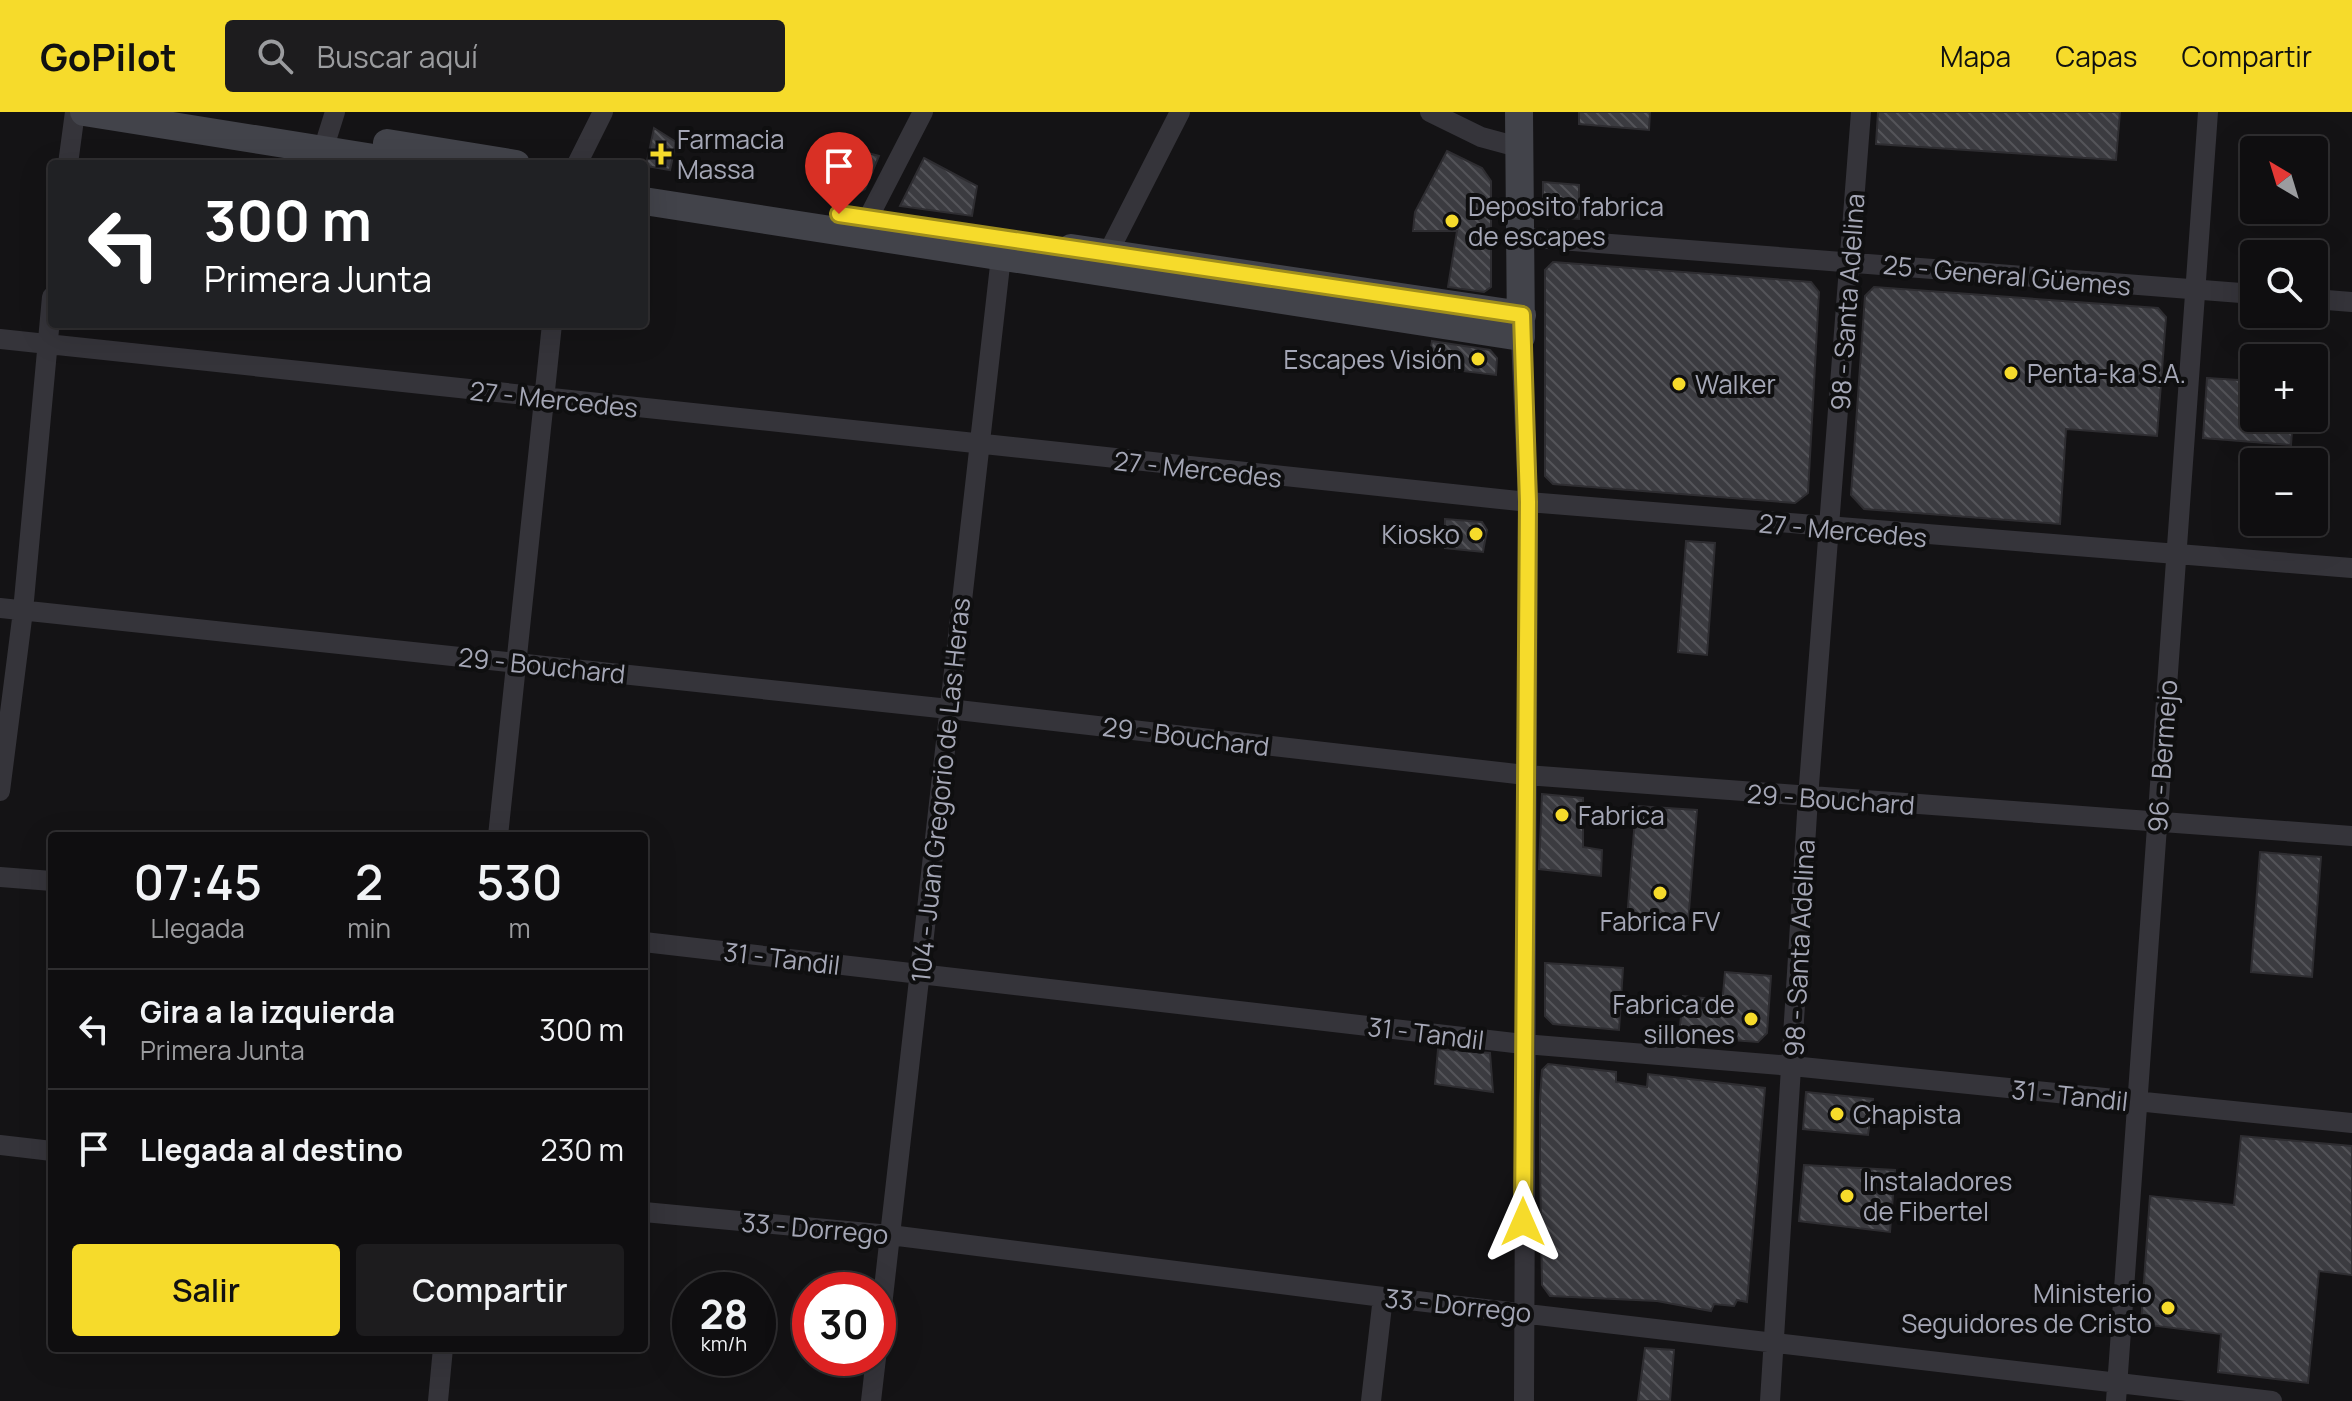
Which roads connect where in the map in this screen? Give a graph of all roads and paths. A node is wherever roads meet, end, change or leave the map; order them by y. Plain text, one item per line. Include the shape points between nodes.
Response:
1 (75, 112) edge
2 (84, 112) edge
3 (197, 112) edge
4 (603, 112) edge
5 (923, 112) edge
6 (1180, 112) edge
7 (1430, 112) edge
8 (1519, 112) edge
9 (1861, 112) edge
10 (2208, 112) edge
11 (329, 132) edge
12 (1518, 147) junction
13 (69, 160) edge
14 (401, 160) edge
15 (493, 160) edge
16 (579, 160) edge
17 (648, 186) edge
18 (648, 201) edge
19 (864, 226) junction
20 (1521, 237) junction
21 (1002, 248) junction
22 (1106, 262) junction
23 (1850, 262) junction
24 (2196, 289) junction
25 (2240, 293) edge
26 (2328, 300) edge
27 (2352, 302) edge
28 (1521, 326) junction
29 (48, 328) edge
30 (552, 328) edge
31 (0, 339) edge
32 (46, 344) junction
33 (543, 398) junction
34 (979, 446) junction
35 (1528, 502) junction
36 (1829, 529) junction
37 (2176, 555) junction
38 (2352, 568) edge
39 (0, 608) edge
40 (23, 611) junction
41 (514, 661) junction
42 (949, 709) junction
43 (1526, 775) junction
44 (0, 791) edge
45 (1808, 798) junction
46 (2157, 820) junction
47 (498, 832) edge
48 (2352, 836) edge
49 (0, 877) edge
50 (48, 881) edge
51 (648, 942) edge
52 (920, 975) junction
53 (1523, 1044) junction
54 (1792, 1066) junction
55 (2137, 1102) junction
56 (2352, 1123) edge
57 (0, 1145) edge
58 (48, 1151) edge
59 (648, 1212) edge
60 (890, 1235) junction
61 (886, 1272) edge
62 (1383, 1297) junction
63 (1524, 1311) junction
64 (1774, 1342) junction
65 (443, 1352) edge
66 (874, 1376) edge
67 (2117, 1391) edge
68 (438, 1401) edge
69 (871, 1401) edge
70 (1371, 1401) edge
71 (1524, 1401) edge
72 (1770, 1401) edge
73 (2272, 1401) edge

1 - 13 street
2 - 11 main road
3 - 11 main road
4 - 16 street
5 - 19 street
6 - 22 street
7 - 12 street via 1481,137
8 - 12 main road
9 - 23 street, 98 - Santa Adelina
10 - 24 street, 96 - Bermejo
11 - 14 main road
11 - 15 main road
12 - 20 main road
17 - 19 main road
18 - 19 main road
19 - 21 main road
20 - 23 street, 25 - General Güemes
20 - 28 main road
21 - 22 main road
21 - 34 street, 104 - Juan Gregorio de Las Heras
22 - 28 main road
23 - 24 street, 25 - General Güemes
23 - 36 street, 98 - Santa Adelina
24 - 25 street, 25 - General Güemes
24 - 37 street, 96 - Bermejo
26 - 27 street
28 - 35 street
29 - 32 street
30 - 33 street
31 - 32 street, 27 - Mercedes
32 - 33 street, 27 - Mercedes
32 - 40 street
33 - 34 street, 27 - Mercedes
33 - 41 street
34 - 35 street, 27 - Mercedes
34 - 42 street, 104 - Juan Gregorio de Las Heras
35 - 36 street, 27 - Mercedes
35 - 43 street
36 - 37 street, 27 - Mercedes
36 - 45 street, 98 - Santa Adelina
37 - 38 street, 27 - Mercedes
37 - 46 street, 96 - Bermejo
39 - 40 street, 29 - Bouchard
40 - 41 street, 29 - Bouchard
40 - 44 street
41 - 42 street, 29 - Bouchard
41 - 47 street
42 - 43 street, 29 - Bouchard
42 - 52 street, 104 - Juan Gregorio de Las Heras
43 - 45 street, 29 - Bouchard
43 - 53 street
45 - 46 street, 29 - Bouchard
45 - 54 street, 98 - Santa Adelina
46 - 48 street, 29 - Bouchard
46 - 55 street, 96 - Bermejo
49 - 50 street
51 - 52 street, 31 - Tandil
52 - 53 street, 31 - Tandil
52 - 60 street, 104 - Juan Gregorio de Las Heras
53 - 54 street, 31 - Tandil
53 - 63 street
54 - 55 street, 31 - Tandil
54 - 64 street, 98 - Santa Adelina
55 - 56 street, 31 - Tandil
55 - 67 street, 96 - Bermejo
57 - 58 street
59 - 60 street, 33 - Dorrego
60 - 61 street, 104 - Juan Gregorio de Las Heras
60 - 62 street, 33 - Dorrego
62 - 63 street, 33 - Dorrego
62 - 70 street
63 - 64 street, 33 - Dorrego
63 - 71 street
64 - 67 street, 33 - Dorrego
64 - 72 street, 98 - Santa Adelina
65 - 68 street
66 - 69 street
67 - 73 street, 33 - Dorrego

